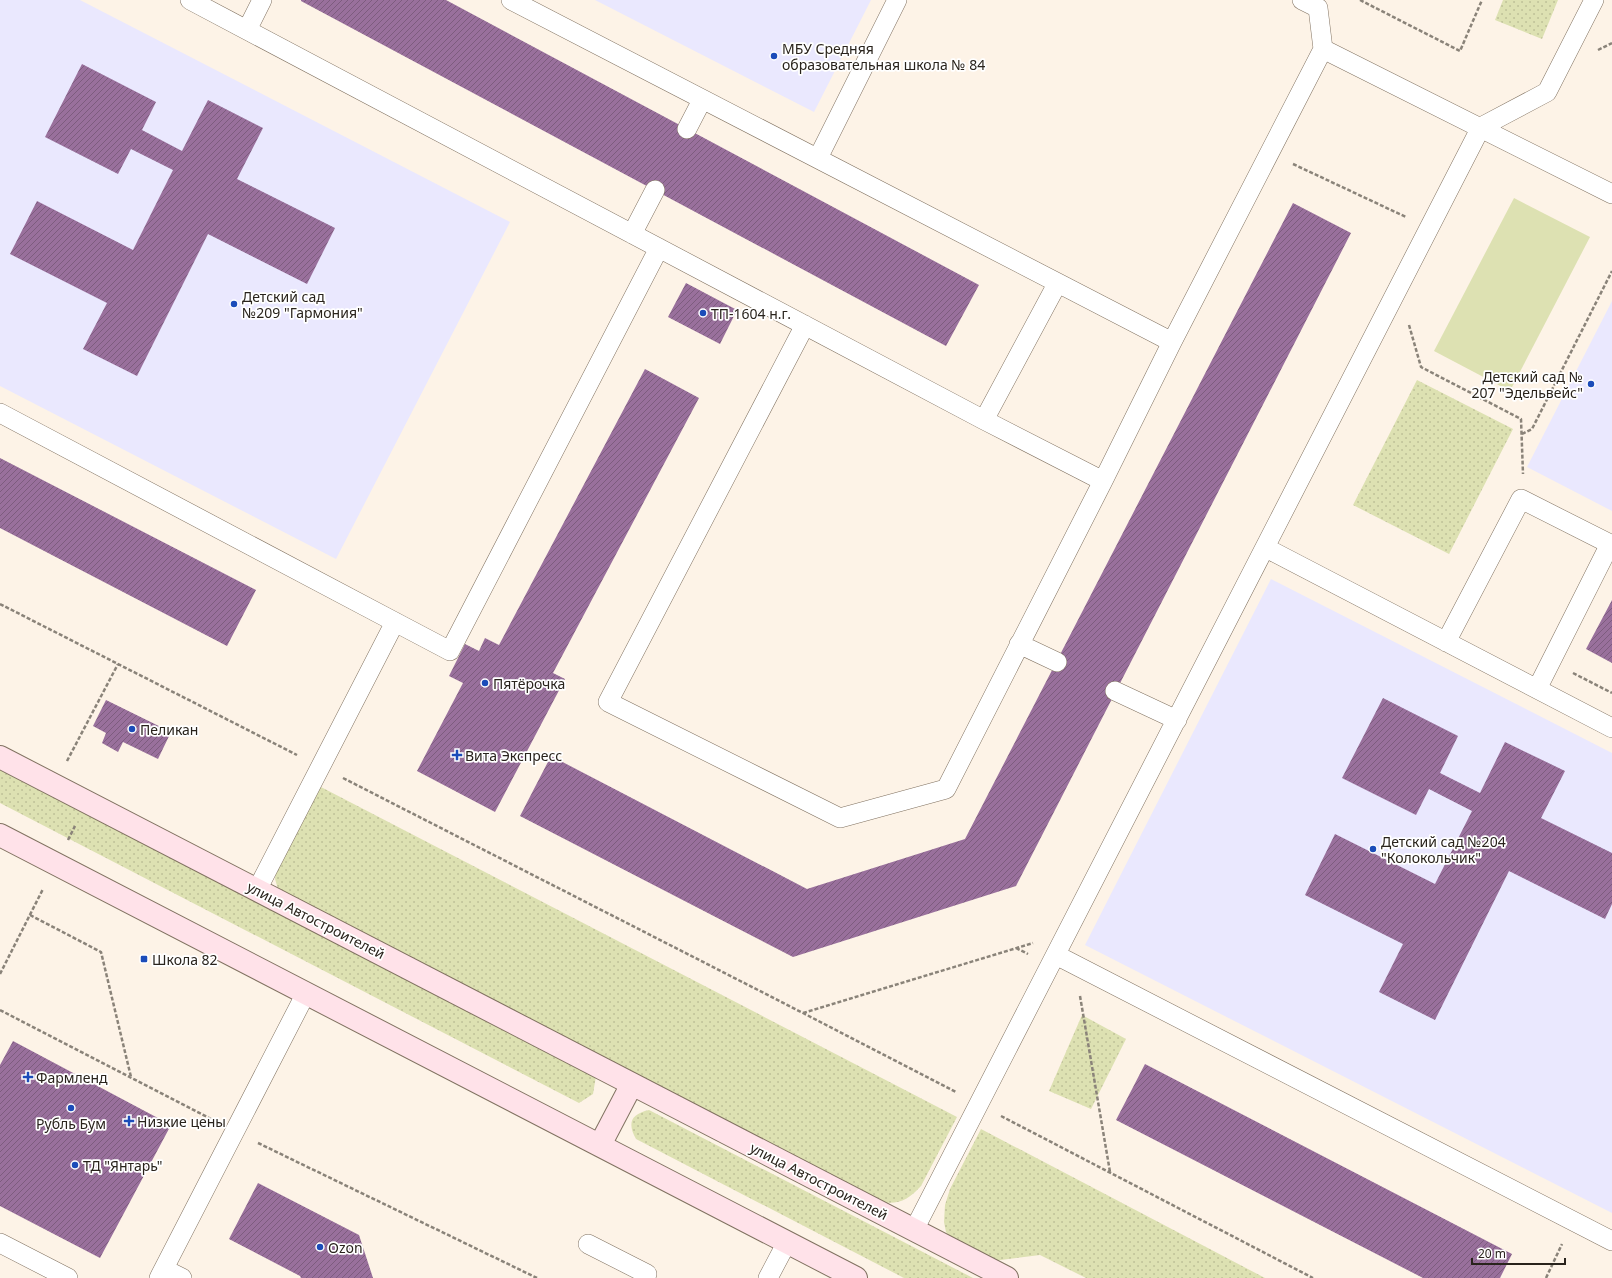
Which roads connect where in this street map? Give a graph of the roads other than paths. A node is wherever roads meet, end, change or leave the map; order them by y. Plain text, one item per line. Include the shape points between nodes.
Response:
1 (190, 0) edge
2 (262, 0) edge
3 (510, 0) edge
4 (897, 0) edge
5 (1302, 0) edge
6 (1594, 0) edge
7 (247, 30) junction
8 (1323, 49) junction
9 (702, 100) junction
10 (1481, 127) junction
11 (687, 129) dead end
12 (818, 158) junction
13 (655, 190) dead end
14 (1612, 194) edge
15 (632, 234) junction
16 (659, 248) junction
17 (1057, 284) junction
18 (805, 325) junction
19 (1172, 342) junction
20 (0, 413) edge
21 (984, 420) junction
22 (1103, 481) junction
23 (1611, 544) edge
24 (1266, 548) junction
25 (395, 622) junction
26 (1446, 642) junction
27 (1019, 644) junction
28 (1057, 662) dead end
29 (1537, 689) junction
30 (1115, 691) dead end
31 (1177, 720) junction
32 (1612, 728) edge
33 (0, 757) edge
34 (0, 835) edge
35 (257, 890) junction
36 (1056, 955) junction
37 (306, 993) junction
38 (632, 1084) junction
39 (600, 1145) junction
40 (914, 1230) junction
41 (1612, 1241) edge
42 (787, 1242) junction
43 (0, 1243) edge
44 (588, 1244) dead end
45 (162, 1274) edge
46 (68, 1278) edge
47 (182, 1278) edge
48 (645, 1278) edge
49 (768, 1278) edge
50 (856, 1278) edge
51 (1006, 1278) edge

1 - 7 lane
2 - 7 lane
3 - 9 lane
4 - 12 lane
5 - 8 lane via 1318,8
6 - 10 lane via 1547,92
7 - 15 lane
8 - 10 lane
8 - 19 lane
9 - 11 lane
9 - 12 lane
10 - 14 lane
10 - 24 lane
12 - 17 lane
13 - 15 lane
15 - 16 lane
16 - 18 lane
16 - 25 lane via 450,651
17 - 19 lane
17 - 21 lane
18 - 21 lane
18 - 27 lane via 608,702 840,818 946,789
19 - 22 lane
20 - 25 lane
21 - 22 lane
22 - 27 lane
23 - 26 lane via 1521,499
23 - 29 lane
24 - 26 lane
24 - 31 lane
25 - 35 lane
26 - 29 lane
27 - 28 lane
29 - 32 lane
30 - 31 lane
31 - 36 lane
33 - 35 main road, улица Автостроителей
34 - 37 main road
35 - 38 main road, улица Автостроителей
36 - 40 lane
36 - 41 lane
37 - 39 main road
37 - 45 lane
38 - 39 main road
38 - 40 main road, улица Автостроителей
39 - 42 main road
40 - 51 main road, улица Автостроителей
42 - 49 lane
42 - 50 main road
43 - 46 lane
44 - 48 lane via 646,1274
45 - 47 lane

